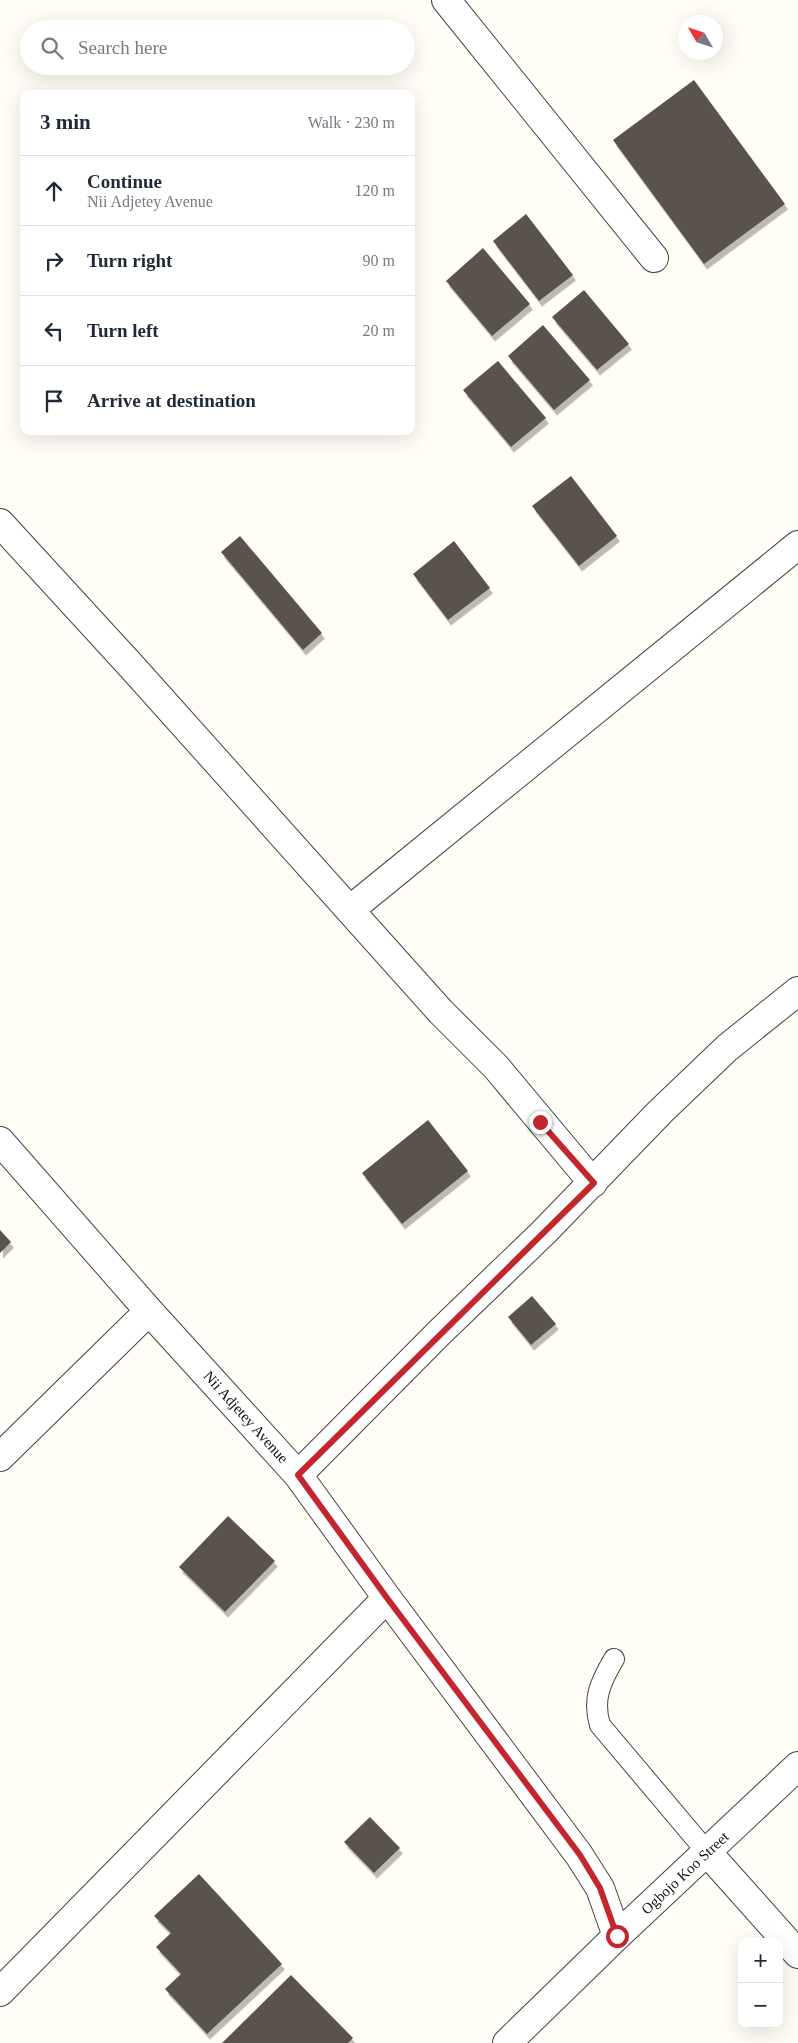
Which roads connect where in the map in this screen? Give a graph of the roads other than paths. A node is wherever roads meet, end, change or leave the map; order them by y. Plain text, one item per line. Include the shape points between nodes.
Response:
1 (446, 0) edge
2 (654, 258) dead end
3 (0, 523) edge
4 (798, 545) edge
5 (351, 909) junction
6 (798, 991) edge
7 (0, 1141) edge
8 (594, 1183) junction
9 (149, 1311) junction
10 (0, 1457) edge
11 (298, 1475) junction
12 (387, 1598) junction
13 (614, 1659) dead end
14 (798, 1766) edge
15 (707, 1852) junction
16 (617, 1936) junction
17 (798, 1954) edge
18 (0, 1992) edge
19 (508, 2043) edge

1 - 2 street
3 - 5 street
4 - 5 street
5 - 8 street via 441,1012 496,1067
6 - 8 street via 727,1048 660,1112
7 - 9 street, Nii Adjetey Avenue
8 - 11 street
9 - 10 street
9 - 11 street, Nii Adjetey Avenue
11 - 12 street, Nii Adjetey Avenue
12 - 16 street, Nii Adjetey Avenue via 580,1855 600,1888
12 - 18 street
13 - 15 lane via 599,1686 597,1714 600,1725
14 - 15 street, Ogbojo Koo Street
15 - 16 street, Ogbojo Koo Street
15 - 17 street
16 - 19 street, Ogbojo Koo Street

